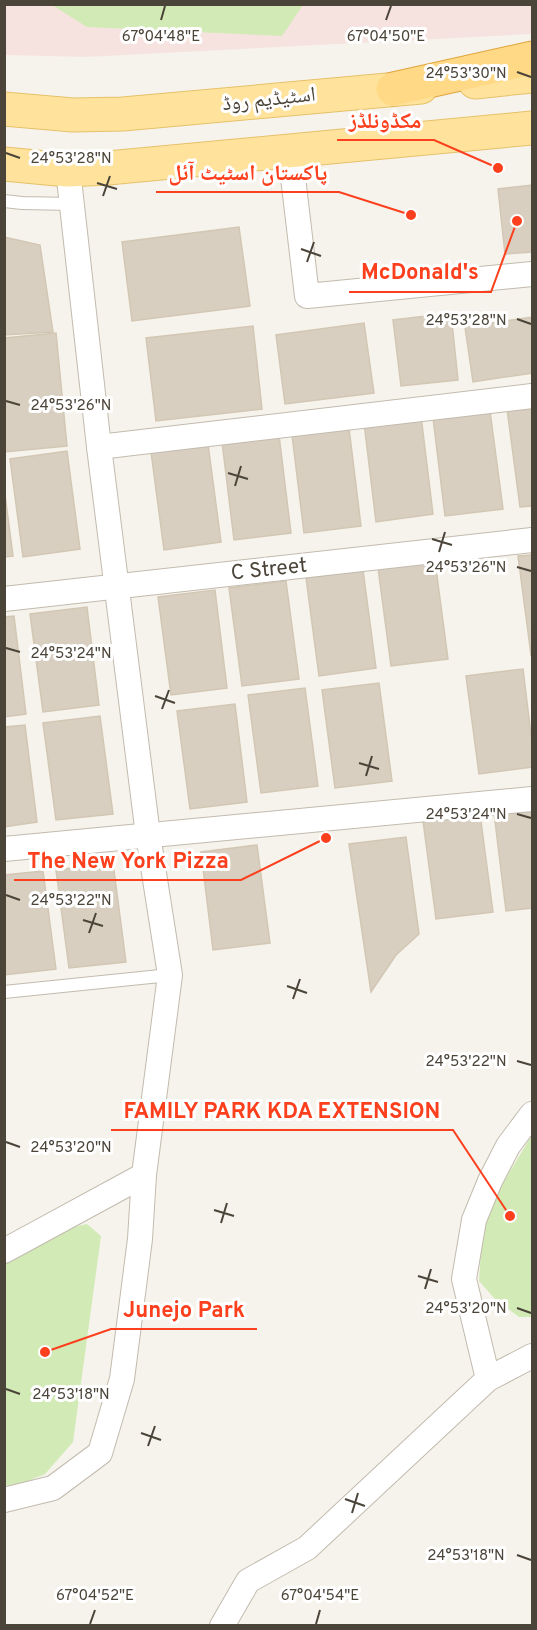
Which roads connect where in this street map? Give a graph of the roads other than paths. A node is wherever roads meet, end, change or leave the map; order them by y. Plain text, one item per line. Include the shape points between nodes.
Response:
1 (532, 58) edge
2 (532, 76) edge
3 (393, 89) junction
4 (4, 109) edge
5 (532, 128) edge
6 (290, 152) junction
7 (4, 164) edge
8 (68, 170) junction
9 (4, 201) edge
10 (72, 204) junction
11 (532, 274) edge
12 (532, 396) edge
13 (99, 447) junction
14 (532, 540) edge
15 (117, 586) junction
16 (4, 598) edge
17 (532, 799) edge
18 (148, 836) junction
19 (4, 849) edge
20 (170, 975) junction
21 (4, 992) edge
22 (532, 1114) edge
23 (144, 1175) junction
24 (4, 1251) edge
25 (532, 1356) edge
26 (488, 1379) junction
27 (4, 1500) edge
28 (222, 1626) edge

1 - 3 highway
2 - 3 main road, اسٹیڈیم روڈ
3 - 4 main road, اسٹیڈیم روڈ via 123,114 73,115
5 - 6 main road
6 - 8 main road
6 - 11 street via 307,296
7 - 8 main road
8 - 10 street
9 - 10 lane
10 - 13 street
12 - 13 street
13 - 15 street
14 - 15 street, C Street
15 - 16 street, C Street
15 - 18 street
17 - 18 street
18 - 19 street
18 - 20 street
20 - 21 lane
20 - 23 street
22 - 26 street via 508,1146 490,1181 474,1220 464,1279
23 - 24 street
23 - 27 street via 122,1379 100,1453 53,1488
25 - 26 street
26 - 28 street via 307,1548 248,1581

